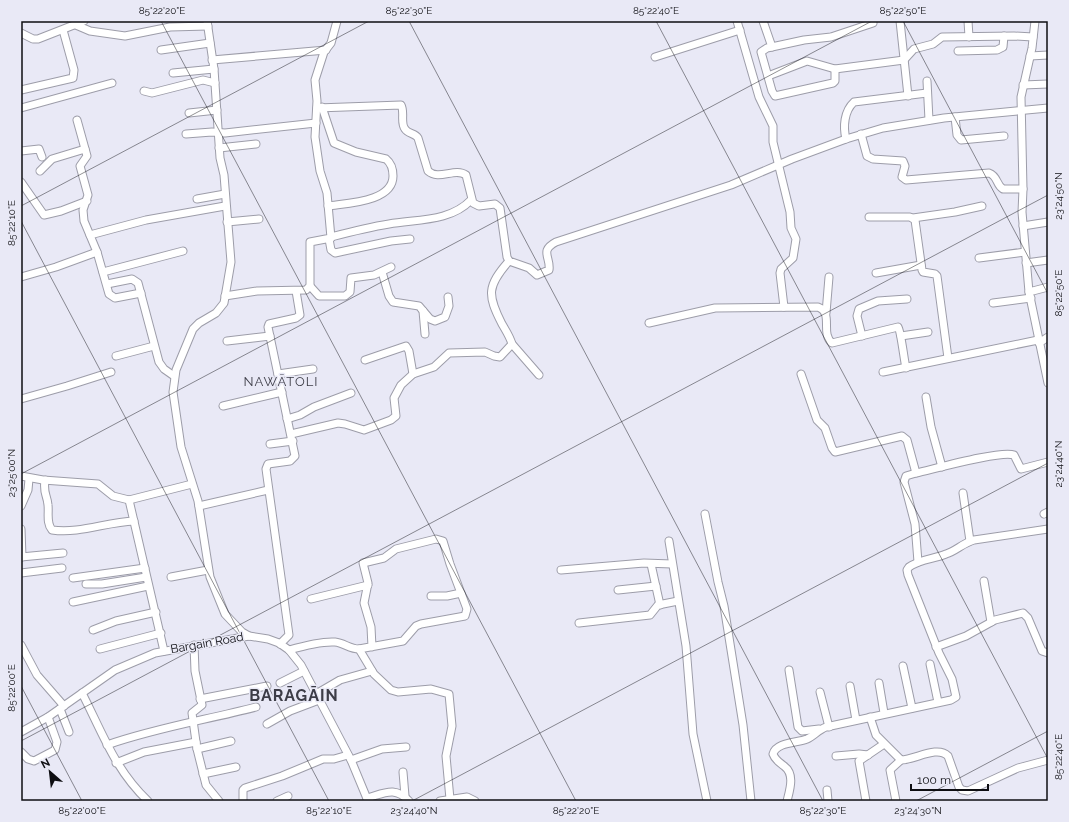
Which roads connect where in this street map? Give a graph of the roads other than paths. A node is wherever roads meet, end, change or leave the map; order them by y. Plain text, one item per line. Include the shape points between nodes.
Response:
1 (84, 21) edge
2 (336, 21) edge
3 (737, 21) edge
4 (764, 21) edge
5 (900, 21) edge
6 (1035, 21) edge
7 (966, 22) edge
8 (873, 23) dead end
9 (208, 24) edge
10 (76, 25) junction
11 (63, 30) junction
12 (740, 30) junction
13 (21, 32) edge
14 (1004, 36) junction
15 (969, 37) junction
16 (1033, 38) junction
17 (210, 43) junction
18 (772, 47) junction
19 (161, 50) dead end
20 (326, 50) junction
21 (958, 50) dead end
22 (1048, 55) edge
23 (1030, 56) junction
24 (655, 57) dead end
25 (212, 60) junction
26 (904, 60) junction
27 (214, 69) junction
28 (835, 69) junction
29 (172, 74) dead end
30 (768, 76) junction
31 (927, 81) dead end
32 (112, 83) dead end
33 (215, 83) junction
34 (1048, 84) edge
35 (1023, 85) junction
36 (21, 90) edge
37 (144, 91) dead end
38 (927, 93) junction
39 (908, 96) junction
40 (21, 108) edge
41 (319, 108) junction
42 (1048, 108) edge
43 (217, 110) junction
44 (1020, 110) junction
45 (189, 113) dead end
46 (955, 117) junction
47 (77, 120) dead end
48 (929, 120) junction
49 (316, 123) junction
50 (219, 133) junction
51 (186, 134) dead end
52 (861, 134) junction
53 (1004, 136) dead end
54 (846, 139) junction
55 (256, 144) dead end
56 (219, 148) junction
57 (85, 149) junction
58 (21, 151) edge
59 (42, 157) dead end
60 (779, 164) junction
61 (40, 171) dead end
62 (21, 182) edge
63 (1023, 189) junction
64 (224, 194) junction
65 (197, 199) dead end
66 (471, 200) junction
67 (87, 201) junction
68 (225, 206) junction
69 (328, 206) junction
70 (982, 206) dead end
71 (868, 217) dead end
72 (914, 218) junction
73 (259, 219) dead end
74 (227, 222) junction
75 (1048, 222) edge
76 (1023, 226) junction
77 (90, 235) junction
78 (330, 238) junction
79 (410, 239) dead end
80 (97, 252) junction
81 (183, 252) dead end
82 (1025, 252) junction
83 (979, 258) dead end
84 (1048, 260) edge
85 (509, 261) junction
86 (1026, 263) junction
87 (921, 265) junction
88 (391, 267) dead end
89 (103, 272) junction
90 (382, 272) junction
91 (876, 273) dead end
92 (21, 277) edge
93 (829, 277) dead end
94 (107, 284) junction
95 (310, 286) junction
96 (1048, 287) edge
97 (296, 291) junction
98 (141, 293) junction
99 (1030, 295) junction
100 (225, 296) junction
101 (448, 298) dead end
102 (907, 299) dead end
103 (993, 303) dead end
104 (784, 307) junction
105 (422, 308) junction
106 (826, 313) junction
107 (648, 323) dead end
108 (928, 332) dead end
109 (425, 334) dead end
110 (270, 336) junction
111 (862, 336) junction
112 (901, 336) junction
113 (1048, 336) edge
114 (227, 341) dead end
115 (1038, 342) junction
116 (512, 344) junction
117 (154, 346) junction
118 (116, 356) dead end
119 (948, 358) junction
120 (365, 360) dead end
121 (906, 368) junction
122 (313, 370) dead end
123 (111, 372) dead end
124 (883, 372) dead end
125 (278, 374) junction
126 (413, 374) junction
127 (801, 374) dead end
128 (539, 375) dead end
129 (174, 376) junction
130 (1048, 383) edge
131 (282, 392) junction
132 (350, 393) dead end
133 (926, 397) dead end
134 (21, 399) edge
135 (223, 406) dead end
136 (287, 419) junction
137 (292, 438) junction
138 (270, 444) dead end
139 (1048, 462) edge
140 (942, 467) junction
141 (916, 473) junction
142 (21, 476) edge
143 (29, 479) junction
144 (45, 480) junction
145 (192, 484) junction
146 (268, 490) junction
147 (963, 492) dead end
148 (129, 500) junction
149 (21, 506) edge
150 (199, 506) junction
151 (705, 514) dead end
152 (134, 521) junction
153 (1048, 529) edge
154 (21, 530) edge
155 (669, 541) dead end
156 (970, 541) junction
157 (62, 553) dead end
158 (22, 557) edge
159 (918, 562) junction
160 (651, 564) junction
161 (672, 564) junction
162 (62, 568) dead end
163 (145, 568) junction
164 (208, 570) junction
165 (561, 570) dead end
166 (21, 574) edge
167 (171, 576) dead end
168 (146, 577) junction
169 (74, 578) dead end
170 (984, 581) dead end
171 (86, 584) dead end
172 (368, 585) junction
173 (148, 586) junction
174 (656, 586) junction
175 (618, 590) dead end
176 (461, 593) junction
177 (431, 596) dead end
178 (311, 599) dead end
179 (678, 600) junction
180 (73, 602) dead end
181 (660, 605) junction
182 (156, 612) junction
183 (991, 622) junction
184 (580, 623) dead end
185 (93, 630) dead end
186 (160, 634) junction
187 (249, 636) junction
188 (280, 644) junction
189 (21, 645) edge
190 (194, 645) junction
191 (372, 647) junction
192 (936, 647) junction
193 (100, 649) dead end
194 (359, 649) junction
195 (289, 650) junction
196 (164, 651) junction
197 (1048, 653) edge
198 (930, 664) dead end
199 (903, 666) dead end
200 (789, 670) dead end
201 (304, 671) junction
202 (372, 671) junction
203 (280, 682) dead end
204 (878, 684) dead end
205 (267, 686) dead end
206 (850, 686) dead end
207 (820, 692) dead end
208 (82, 693) junction
209 (317, 697) junction
210 (200, 698) junction
211 (938, 702) junction
212 (256, 707) dead end
213 (62, 708) junction
214 (912, 708) junction
215 (884, 714) junction
216 (48, 717) junction
217 (870, 717) junction
218 (856, 720) junction
219 (193, 723) junction
220 (267, 724) dead end
221 (829, 727) junction
222 (820, 729) junction
223 (21, 732) edge
224 (70, 732) dead end
225 (231, 741) dead end
226 (884, 744) junction
227 (107, 745) junction
228 (196, 746) junction
229 (406, 747) dead end
230 (21, 752) edge
231 (868, 755) junction
232 (836, 756) dead end
233 (349, 758) junction
234 (901, 760) junction
235 (1048, 760) edge
236 (116, 763) junction
237 (236, 767) dead end
238 (403, 772) dead end
239 (203, 774) junction
240 (827, 790) dead end
241 (288, 796) dead end
242 (368, 800) edge
243 (408, 800) edge
244 (450, 800) junction
245 (148, 801) edge
246 (220, 801) edge
247 (243, 801) edge
248 (277, 801) edge
249 (440, 801) edge
250 (475, 801) edge
251 (707, 801) edge
252 (751, 801) edge
253 (787, 801) edge
254 (828, 801) edge
255 (866, 801) edge
256 (896, 801) edge

1 - 10 street
2 - 20 street via 331,43
3 - 12 street
4 - 18 street
5 - 26 street
6 - 16 street
7 - 15 street
8 - 18 street via 831,36
9 - 10 street via 170,27 125,36 90,31
9 - 17 street
10 - 11 street
11 - 13 street via 33,40
11 - 36 street via 74,70 73,78
12 - 24 street
12 - 60 street via 759,97 773,126 773,142
14 - 15 street
14 - 16 street
14 - 21 street via 1003,47 997,50
15 - 26 street via 942,37 933,44 914,49
16 - 23 street
17 - 19 street
17 - 25 street
18 - 30 street via 761,52
20 - 25 street
20 - 41 street via 316,75
22 - 23 street
23 - 35 street
25 - 27 street
26 - 28 street
26 - 39 street
27 - 29 street
27 - 33 street
28 - 30 street via 807,61
28 - 30 street via 833,83 802,88 778,96 773,94
31 - 38 street
32 - 40 street
33 - 37 street via 203,80 152,93
33 - 43 street
34 - 35 street
35 - 44 street
38 - 39 street
38 - 48 street
39 - 54 street via 854,102 845,119
41 - 49 street
41 - 66 street via 401,104 403,126 418,138 428,171 436,175 463,173 468,178
41 - 69 street via 334,143 356,152 386,159 391,165 393,177 391,186 381,195
42 - 44 street
43 - 45 street
43 - 50 street
44 - 46 street
44 - 63 street
46 - 48 street
46 - 53 street via 957,135 961,140
47 - 57 street
48 - 52 street via 909,122
49 - 50 street
49 - 69 street via 317,153
50 - 51 street
50 - 56 street
52 - 54 street
52 - 63 street via 865,154 870,158 903,161 904,180 989,173 996,177 1003,189
54 - 60 street
55 - 56 street
56 - 64 street
57 - 61 street via 52,159
57 - 67 street via 86,158 80,166 87,187
58 - 59 street via 39,150
60 - 85 street via 724,188 556,242 546,251 549,270 540,276 529,268
60 - 104 street via 791,228 797,243 793,258 780,273
62 - 67 street via 44,215
63 - 76 street
64 - 65 street
64 - 68 street
66 - 78 street via 460,210 435,218 379,225
66 - 85 street via 476,206 498,205
67 - 77 street via 82,215
68 - 74 street
68 - 77 street via 146,220
69 - 78 street
70 - 72 street
71 - 72 street
72 - 87 street
73 - 74 street
74 - 100 street via 231,262
75 - 76 street
76 - 82 street
77 - 80 street
78 - 79 street via 331,250 335,253
78 - 95 street via 310,242
80 - 89 street
80 - 92 street
81 - 89 street
82 - 83 street
82 - 86 street
84 - 86 street
85 - 116 street via 494,280 490,290 497,313
86 - 99 street
87 - 91 street
87 - 119 street via 923,272 937,276
88 - 90 street
89 - 94 street
90 - 95 street via 351,278 350,292 345,296 319,296
90 - 105 street via 393,302
93 - 106 street
94 - 98 street via 136,280
94 - 98 street via 109,294 115,298
95 - 97 street via 306,290
96 - 99 street
97 - 100 street
97 - 110 street via 300,315 268,325
98 - 117 street
99 - 103 street
99 - 115 street
100 - 129 street via 220,309 193,329
101 - 105 street via 448,312 441,319 430,319
102 - 111 street via 878,301 859,309 857,316
104 - 106 street via 818,307
104 - 107 street via 714,308
105 - 109 street
106 - 111 street via 827,337 832,343
108 - 112 street
110 - 114 street
110 - 125 street
111 - 112 street via 895,326 900,328
112 - 121 street
113 - 115 street
115 - 119 street
115 - 130 street
116 - 126 street via 506,352 497,357 486,352 450,353 434,367
116 - 128 street
117 - 118 street
117 - 129 street via 162,365
119 - 121 street
120 - 126 street via 406,346
121 - 124 street
122 - 125 street
123 - 134 street
125 - 131 street
126 - 137 street via 396,391 396,416 392,420 364,430 338,423
127 - 141 street via 817,420 825,428 833,450 838,452 904,436
129 - 145 street via 177,428 184,462
131 - 135 street
131 - 136 street
132 - 136 street
133 - 140 street
136 - 137 street
137 - 138 street
137 - 146 street via 295,456 293,459 266,467
139 - 140 street via 1021,469 1014,455 1008,454
140 - 141 street
141 - 159 street via 906,476 904,482 914,524
142 - 143 street
143 - 144 street
143 - 149 street via 28,490
144 - 148 street via 98,484 113,496
144 - 152 street via 44,494 52,530 76,530
145 - 148 street
145 - 150 street
146 - 150 street
146 - 188 street via 289,635
147 - 156 street
148 - 152 street
150 - 164 street
151 - 252 street via 724,606 743,724
152 - 163 street
153 - 156 street
154 - 158 street
155 - 161 street
156 - 159 street via 945,555
157 - 158 street
159 - 192 street via 909,567 908,575
160 - 161 street
160 - 165 street
160 - 174 street
161 - 179 street
162 - 166 street
163 - 168 street
163 - 169 street
164 - 167 street
164 - 187 street via 225,614
168 - 171 street
168 - 173 street
170 - 183 street
172 - 176 street via 363,563 384,558 396,549 440,539 443,541
172 - 178 street
172 - 191 street via 364,603 371,627
173 - 180 street
173 - 182 street
174 - 175 street
174 - 181 street
176 - 177 street
176 - 191 street via 467,609 465,616 421,624 403,641
179 - 181 street
179 - 251 street via 687,650 693,734
181 - 184 street via 650,615
182 - 185 street via 116,621
182 - 186 street
183 - 192 street via 970,634
183 - 197 street via 1023,613 1028,618 1042,651
186 - 193 street
186 - 196 street
187 - 188 street, Bargain Road
187 - 190 street, Bargain Road
188 - 195 street, Bargain Road
189 - 213 street via 37,675
190 - 196 street, Bargain Road
190 - 210 street
191 - 194 street
192 - 211 street via 957,694 955,698
194 - 195 street via 342,643 328,642
194 - 202 street
195 - 201 street, Bargain Road
196 - 208 street, Bargain Road via 115,670
198 - 211 street
199 - 214 street
200 - 222 street via 798,727 802,731
201 - 203 street
201 - 209 street, Bargain Road
202 - 209 street via 340,680
202 - 244 street via 394,691 431,689 449,694 452,726 446,762
204 - 215 street
205 - 210 street
206 - 218 street
207 - 221 street
208 - 213 street, Bargain Road
208 - 227 street
209 - 220 street
209 - 233 street, Bargain Road
210 - 219 street via 201,707 192,711
211 - 214 street
212 - 219 street
213 - 216 street, Bargain Road
213 - 224 street
214 - 215 street
215 - 217 street
216 - 223 street, Bargain Road
216 - 230 street via 57,742 55,750 34,761
217 - 218 street
217 - 226 street via 876,735
218 - 221 street
219 - 227 street via 144,733
219 - 228 street
221 - 222 street
222 - 253 street via 808,739 774,751 775,758 790,772
225 - 228 street
226 - 231 street
226 - 234 street
227 - 236 street
228 - 236 street via 144,752
228 - 239 street
229 - 233 street via 382,749
231 - 232 street
231 - 255 street via 861,758 858,764
233 - 242 street, Bargain Road
233 - 247 street via 323,759 245,788
234 - 235 street via 935,752 946,753 959,787 968,791 1018,768
234 - 256 street via 890,770
236 - 245 street
237 - 239 street
238 - 243 street
239 - 246 street via 209,791
240 - 254 street
241 - 248 street
242 - 243 street via 394,791 401,792
244 - 249 street
244 - 250 street via 467,798

